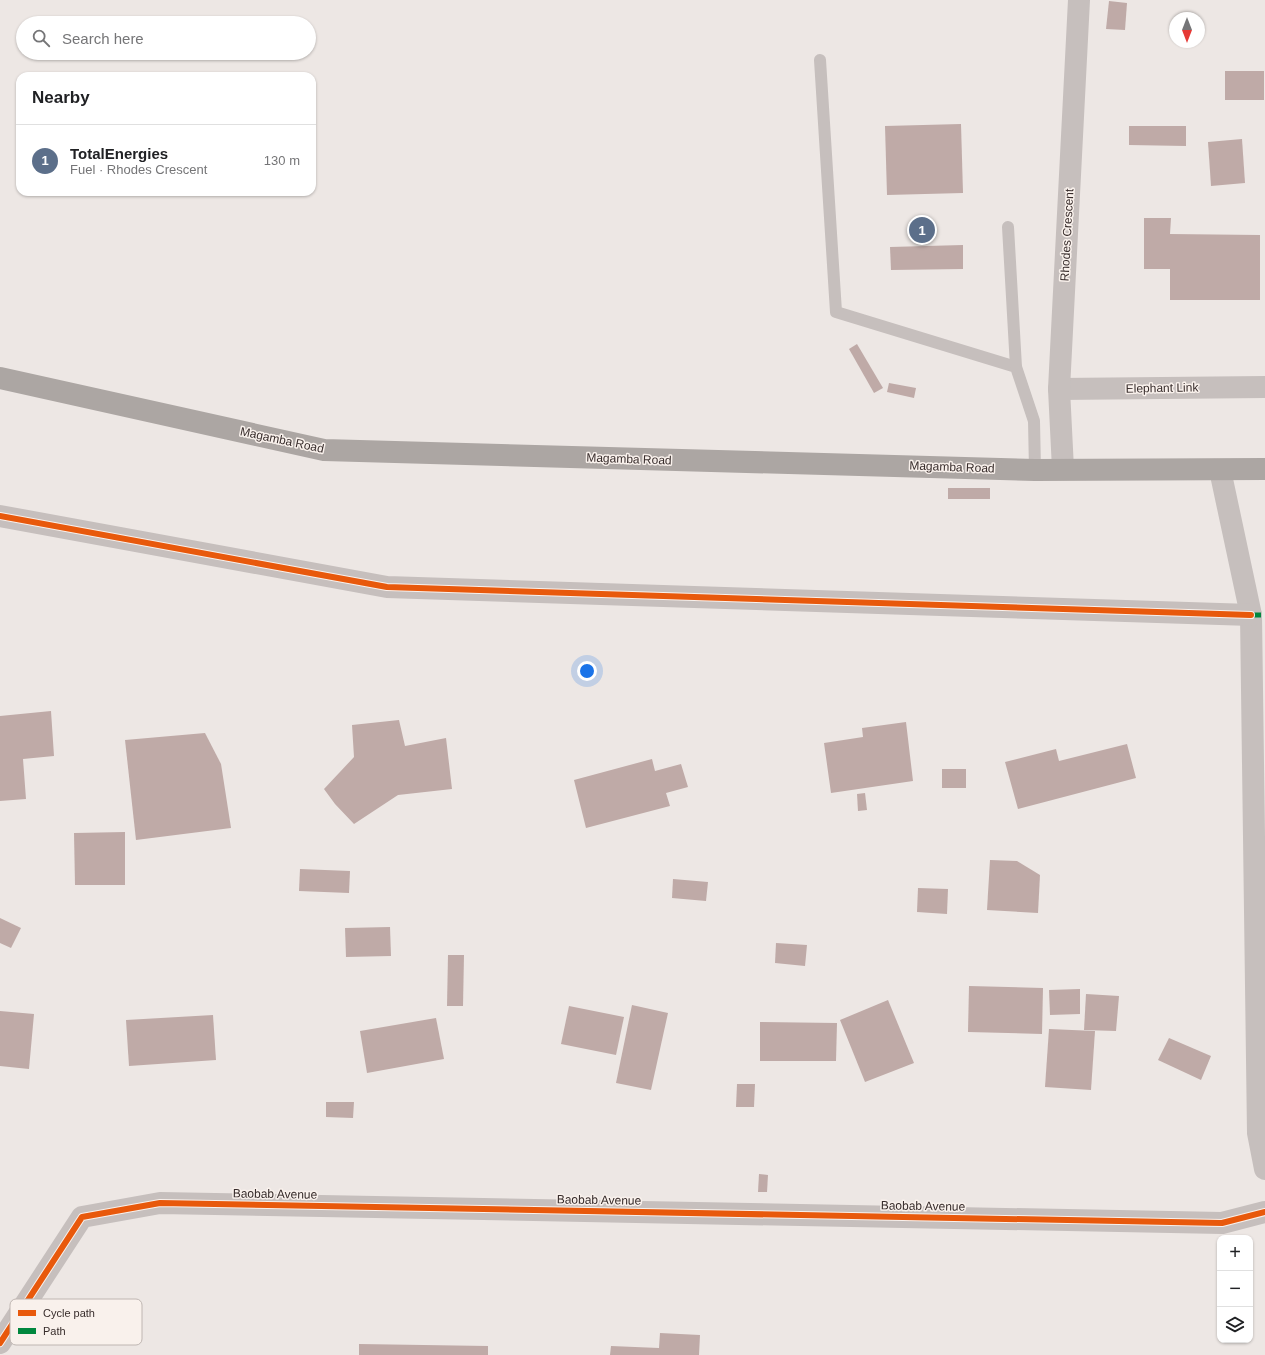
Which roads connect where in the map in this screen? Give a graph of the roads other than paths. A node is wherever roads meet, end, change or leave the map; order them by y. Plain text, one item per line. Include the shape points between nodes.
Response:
1 (1079, 0) edge
2 (820, 60) dead end
3 (1008, 227) dead end
4 (1016, 367) junction
5 (0, 378) edge
6 (1265, 386) edge
7 (1059, 389) junction
8 (1063, 469) junction
9 (1265, 469) edge
10 (1035, 470) junction
11 (1220, 470) junction
12 (0, 516) edge
13 (1250, 615) junction
14 (1265, 1169) edge
15 (1265, 1212) edge
16 (29, 1299) edge
17 (10, 1328) edge
18 (0, 1343) edge

1 - 7 street, Rhodes Crescent
2 - 4 lane via 836,312
3 - 4 lane
4 - 10 lane via 1034,421
5 - 10 highway, Magamba Road via 324,450
6 - 7 street, Elephant Link
7 - 8 street, Rhodes Crescent
8 - 10 highway, Magamba Road
8 - 11 highway, Magamba Road
9 - 11 highway, Magamba Road
11 - 13 street
12 - 13 street via 387,587
13 - 14 street via 1258,1133
15 - 16 street, Baobab Avenue via 1222,1223 160,1203 82,1217
17 - 18 street, Baobab Avenue

